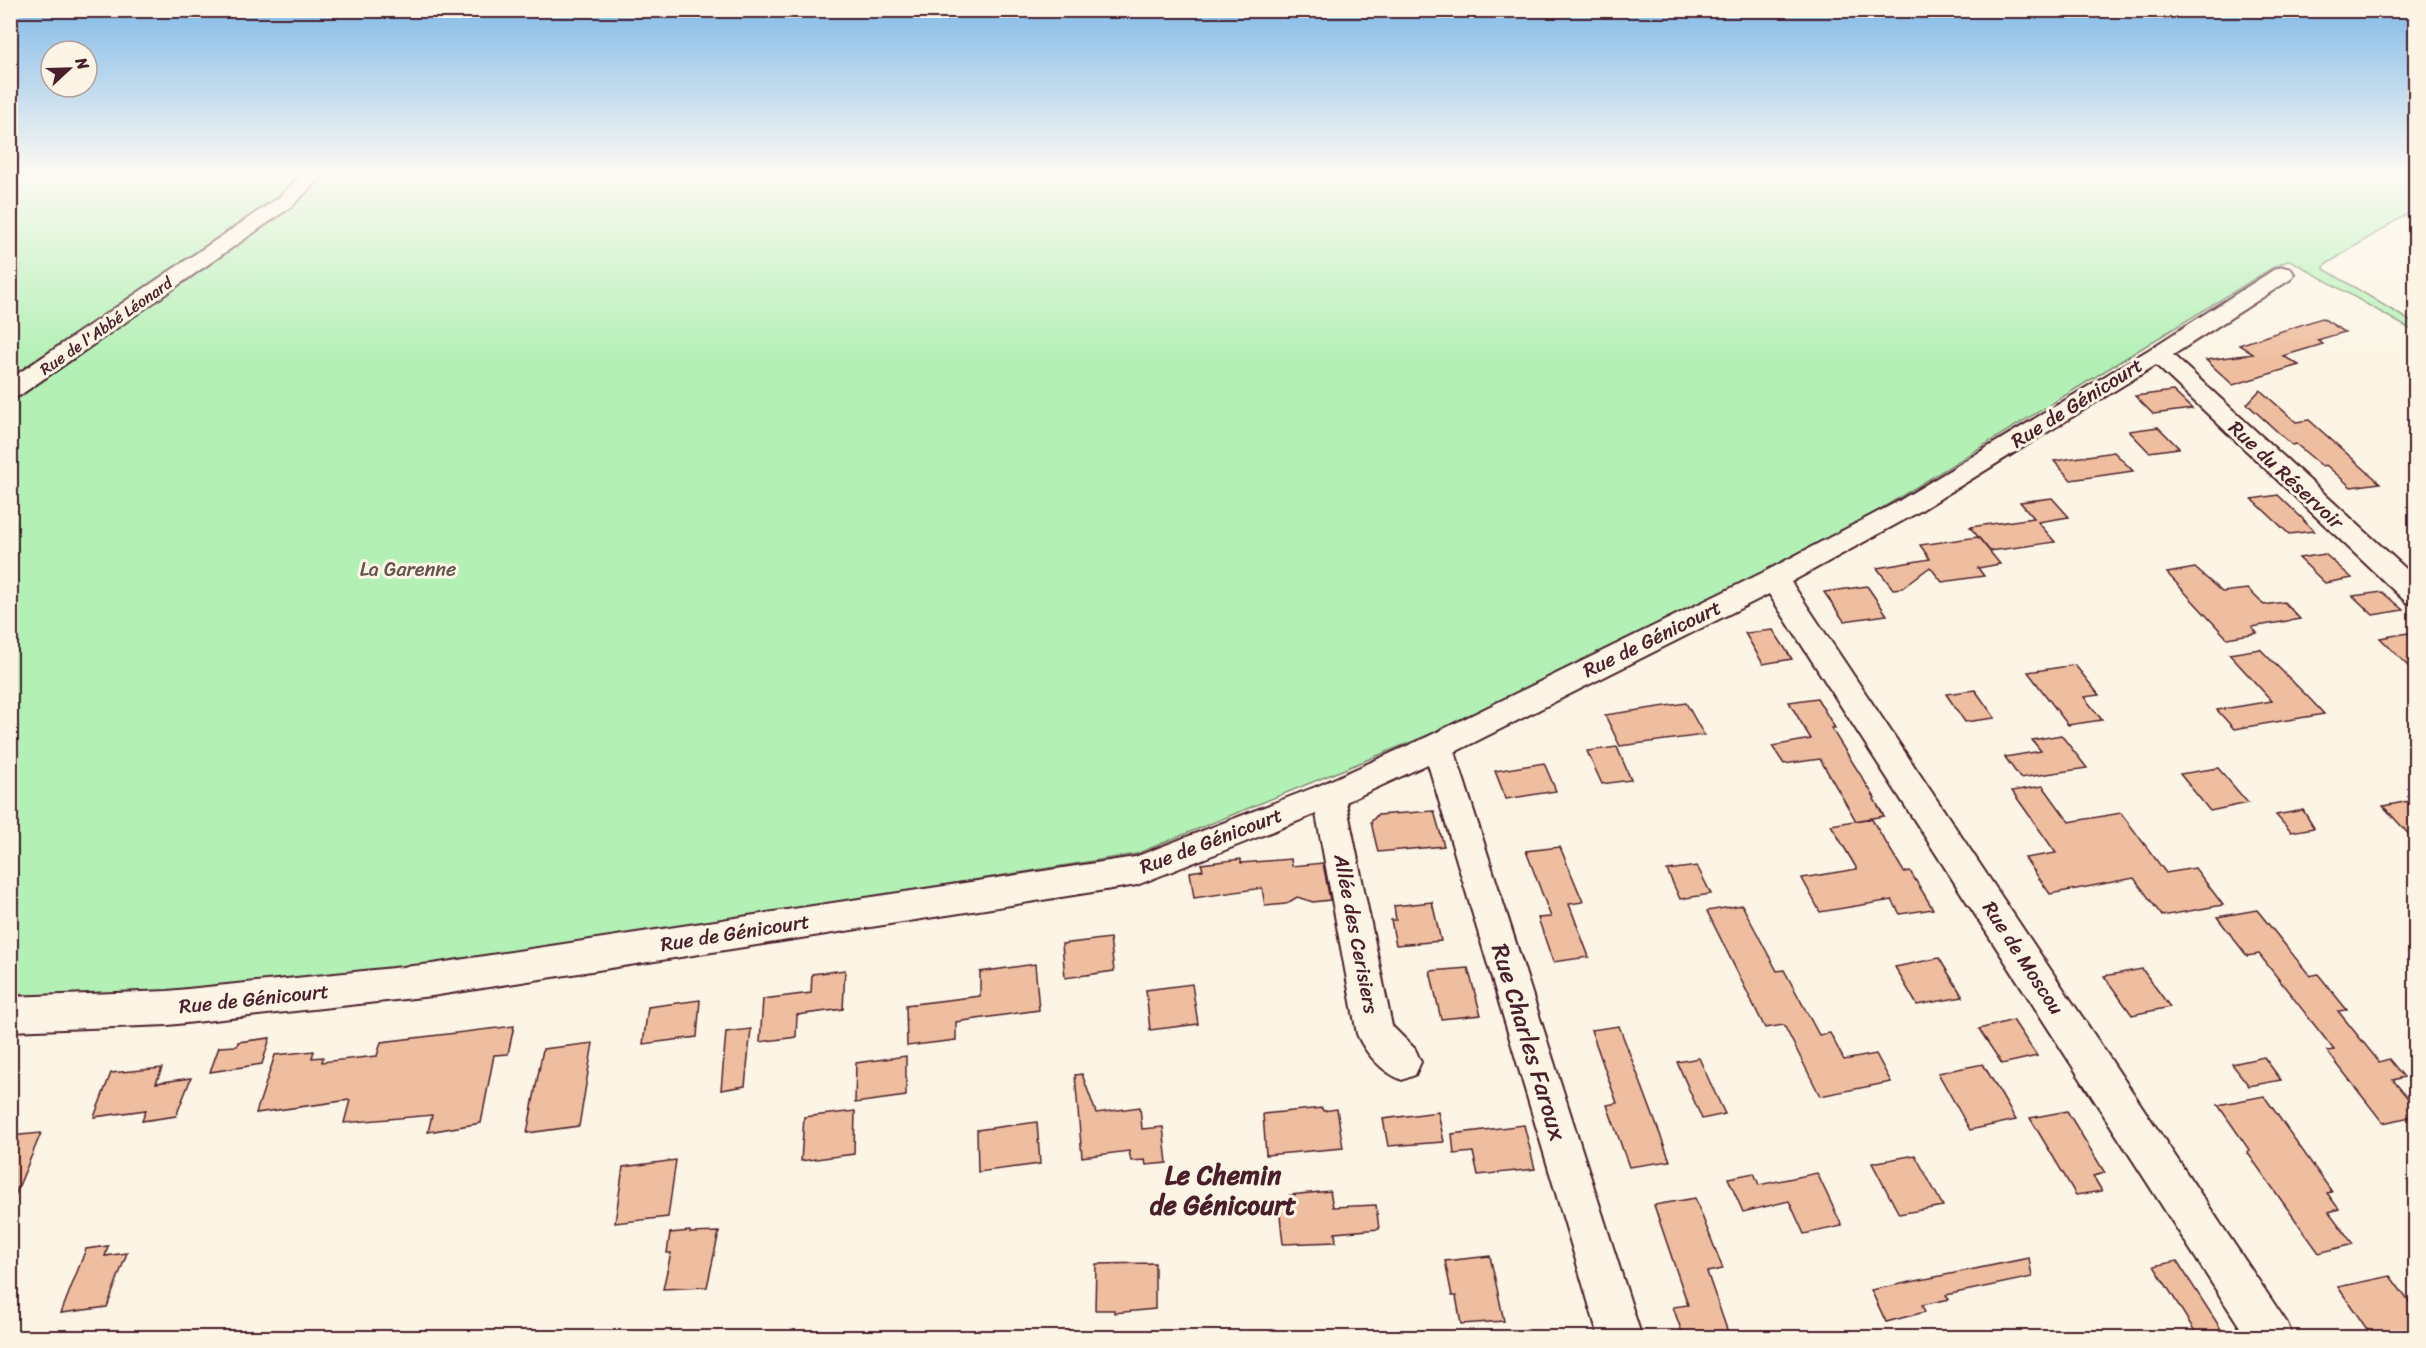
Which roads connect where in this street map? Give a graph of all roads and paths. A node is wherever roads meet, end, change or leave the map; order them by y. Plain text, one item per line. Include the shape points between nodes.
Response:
1 (236, 236) edge
2 (2283, 274) dead end
3 (2158, 354) junction
4 (10, 391) edge
5 (1774, 579) junction
6 (2415, 595) edge
7 (1438, 746) junction
8 (1329, 795) junction
9 (10, 1014) edge
10 (1402, 1062) dead end
11 (1621, 1338) edge
12 (2272, 1338) edge

1 - 4 street, Rue de l'Abbé Léonard
2 - 3 street, Rue de Génicourt
3 - 5 street, Rue de Génicourt via 1906,508
3 - 6 street, Rue du Réservoir
5 - 7 street, Rue de Génicourt
5 - 12 street, Rue de Moscou
7 - 8 street, Rue de Génicourt
7 - 11 street, Rue Charles Faroux
8 - 9 street, Rue de Génicourt via 1137,871 432,980 168,1008
8 - 10 street, Allée des Cerisiers via 1375,1034

